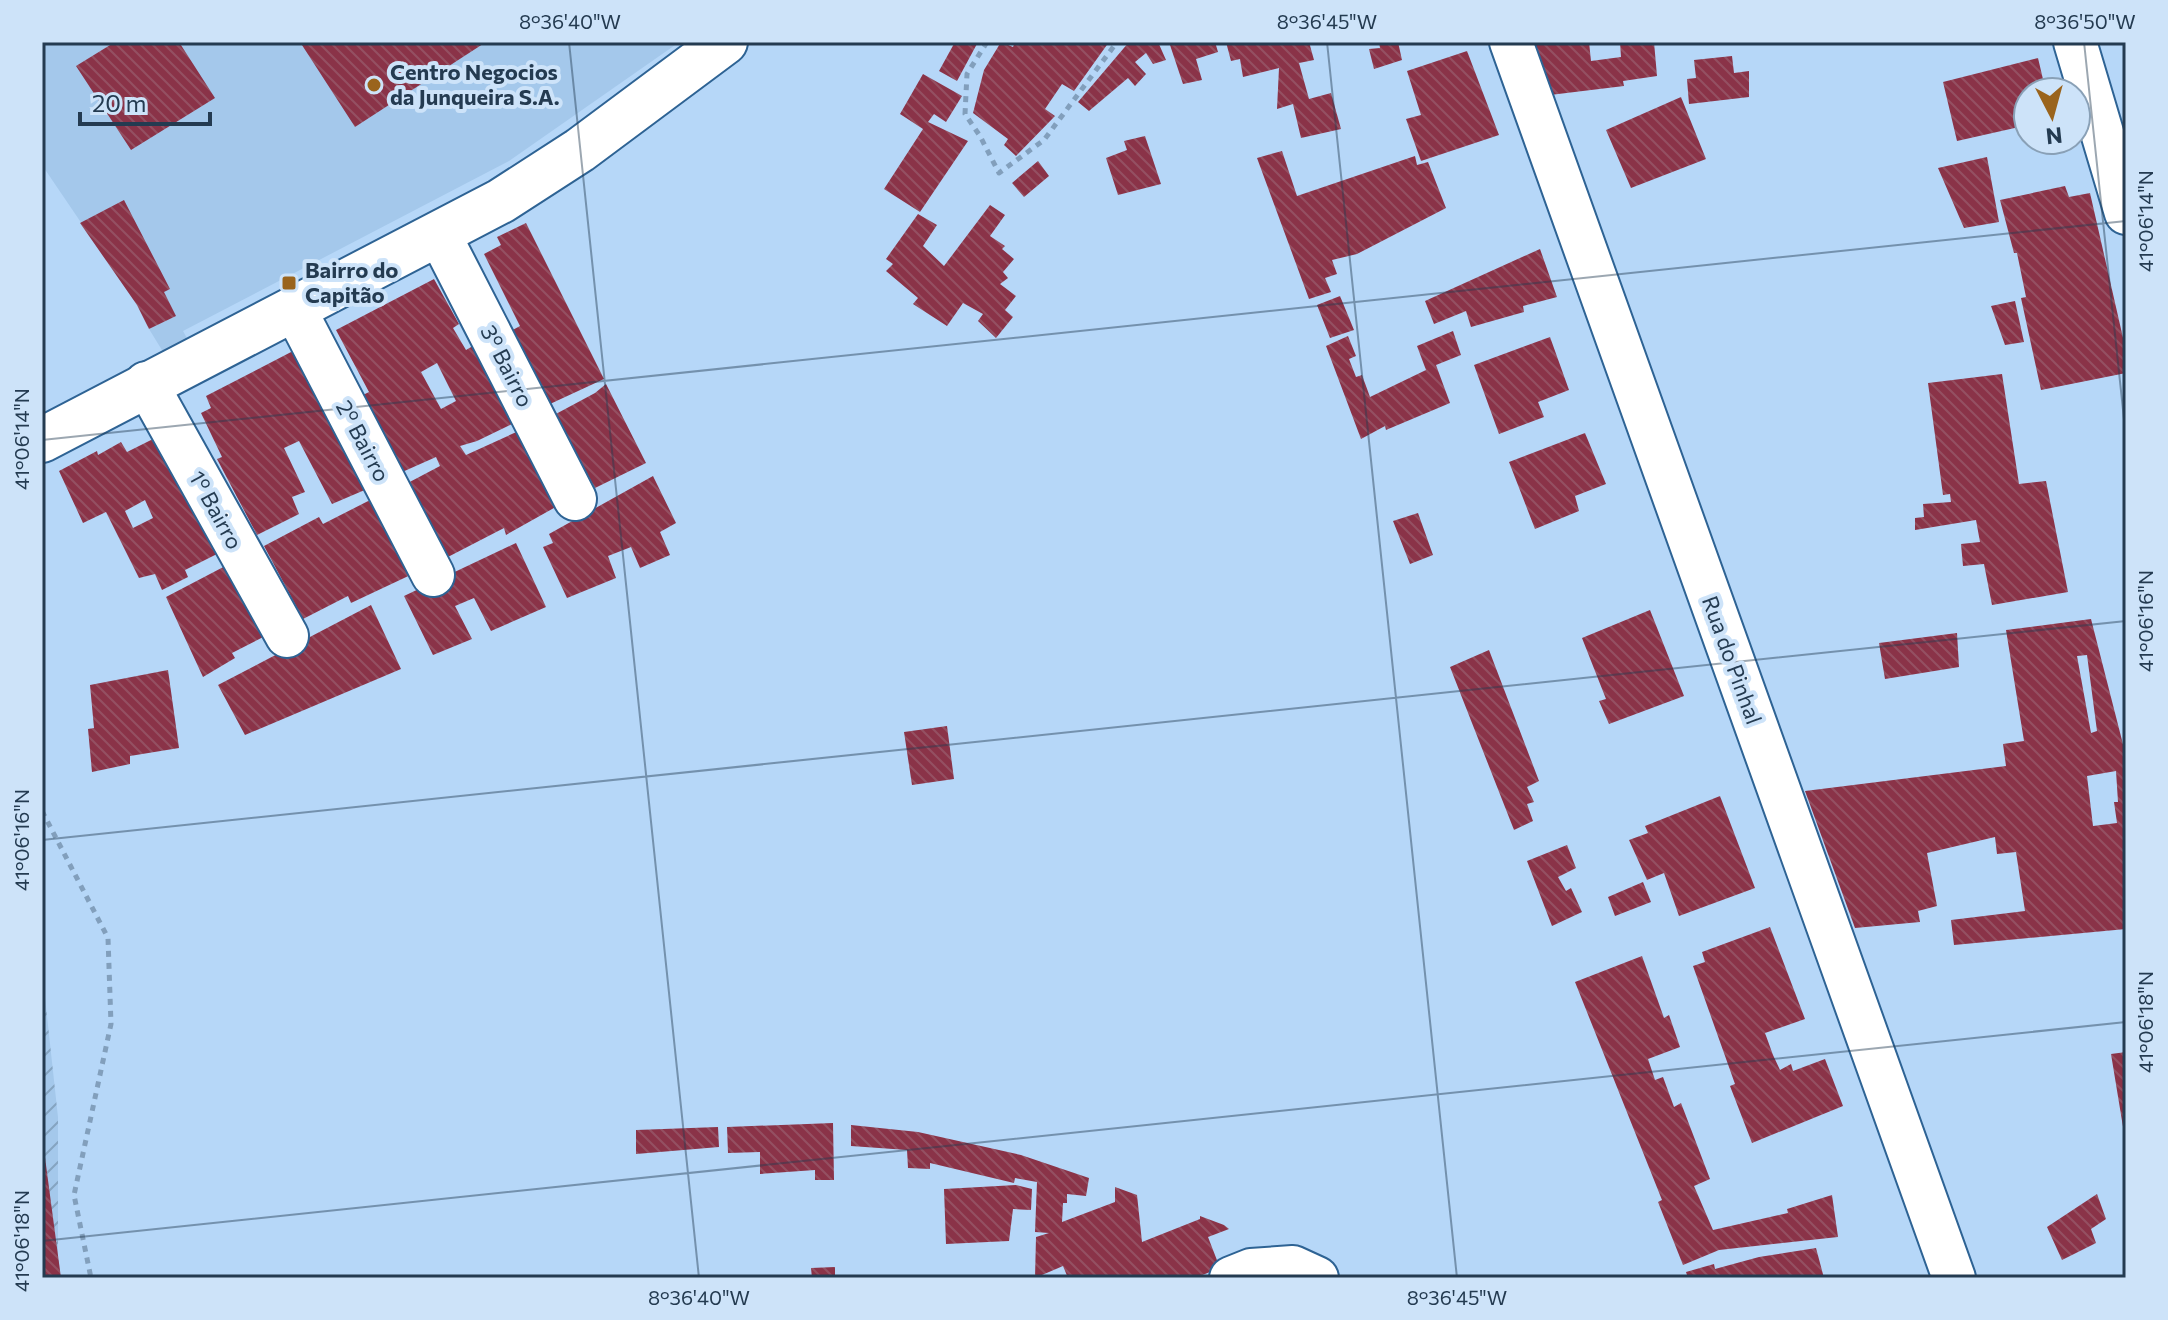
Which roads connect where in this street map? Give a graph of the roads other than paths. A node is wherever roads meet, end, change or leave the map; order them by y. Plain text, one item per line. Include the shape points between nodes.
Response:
1 (725, 42) edge
2 (1511, 42) edge
3 (2075, 42) edge
4 (2126, 213) edge
5 (439, 234) junction
6 (294, 308) junction
7 (146, 383) junction
8 (45, 433) edge
9 (575, 499) dead end
10 (433, 575) dead end
11 (287, 636) dead end
12 (1231, 1278) edge
13 (1317, 1278) edge
14 (1954, 1278) edge

1 - 5 main road via 544,174
2 - 14 street, Rua do Pinhal
3 - 4 street
5 - 6 main road
5 - 9 street, 3º Bairro
6 - 7 main road
6 - 10 street, 2º Bairro
7 - 8 main road
7 - 11 street, 1º Bairro
12 - 13 street via 1251,1270 1293,1267

